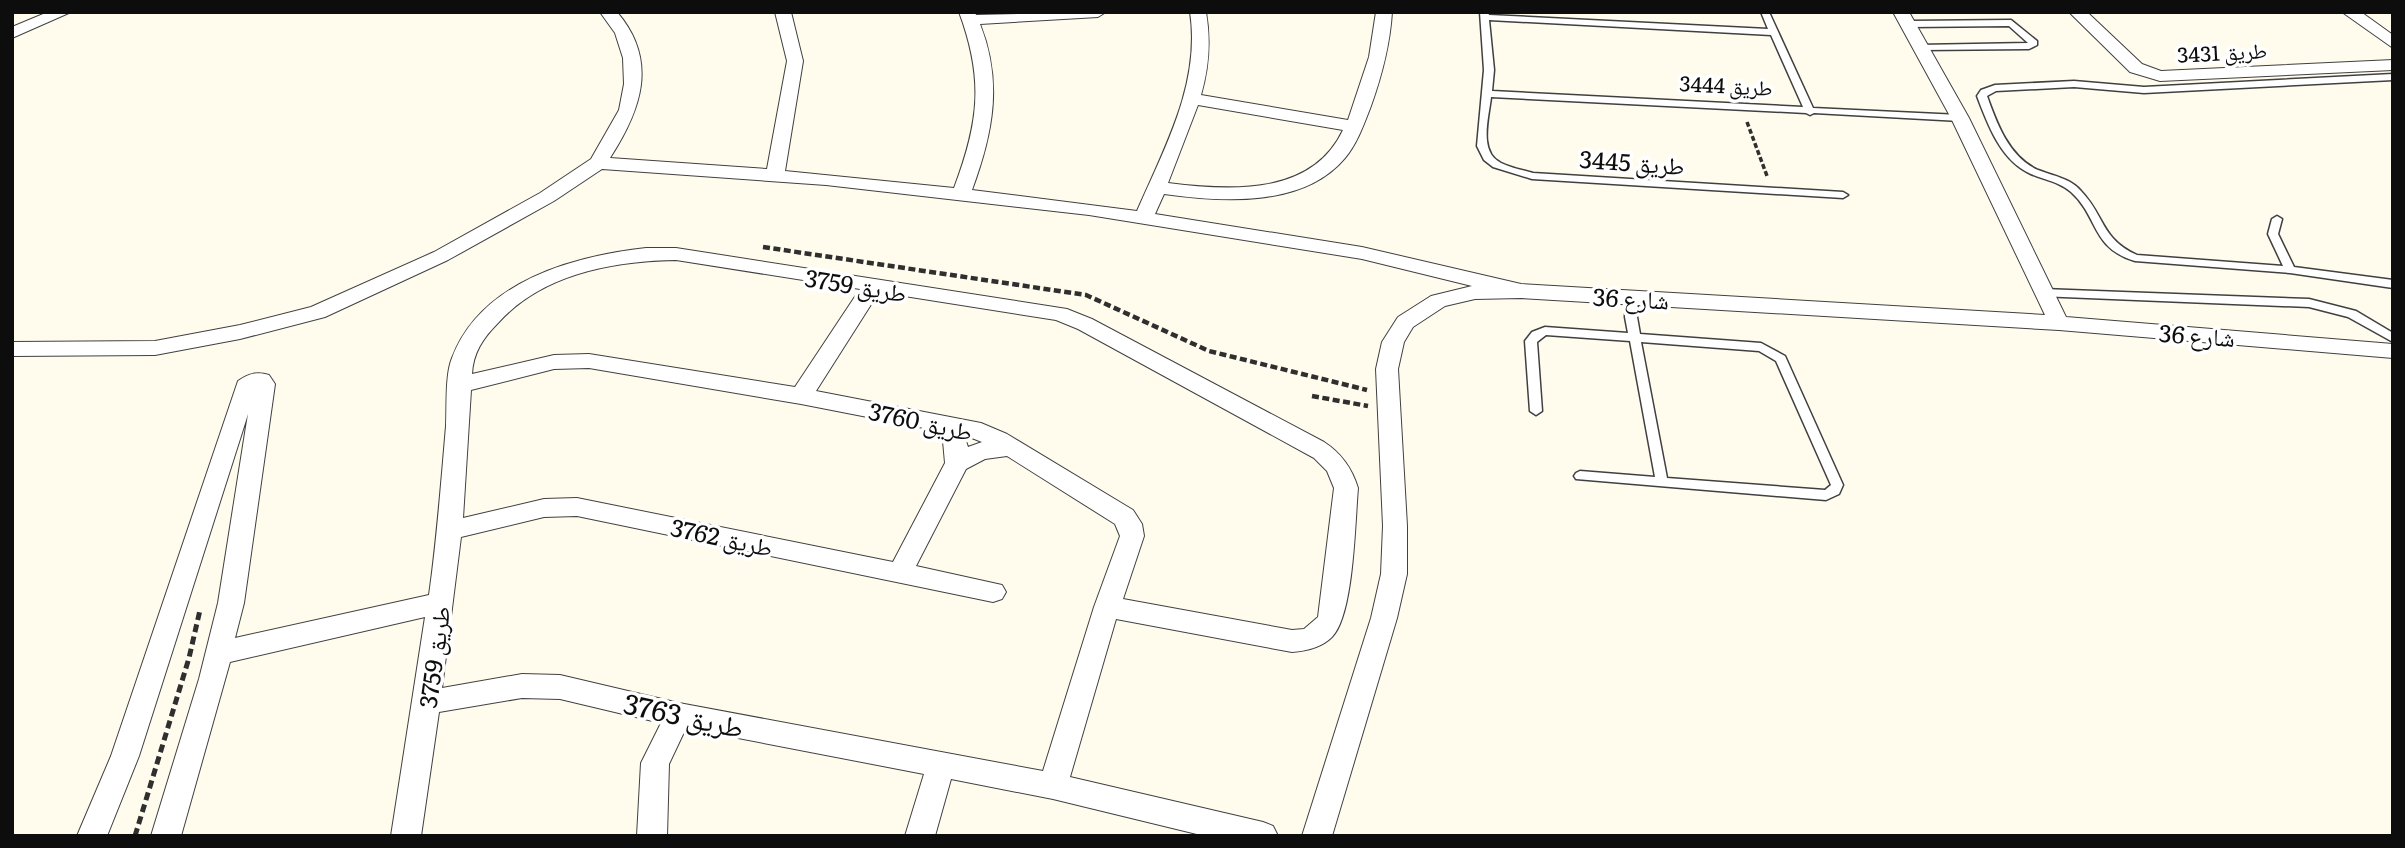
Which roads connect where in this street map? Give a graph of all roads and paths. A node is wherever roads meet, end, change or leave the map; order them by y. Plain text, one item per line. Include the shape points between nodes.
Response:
1 (63, 12) edge
2 (608, 12) edge
3 (783, 12) edge
4 (1098, 12) edge
5 (1198, 12) edge
6 (1384, 12) edge
7 (1765, 12) edge
8 (2077, 12) edge
9 (2350, 12) edge
10 (1484, 15) edge
11 (969, 16) edge
12 (1905, 18) edge
13 (1773, 32) junction
14 (12, 33) edge
15 (2393, 43) edge
16 (1922, 47) junction
17 (2393, 65) edge
18 (2393, 76) edge
19 (1489, 94) junction
20 (1191, 99) junction
21 (1741, 108) junction
22 (1810, 111) junction
23 (1960, 118) junction
24 (1354, 126) junction
25 (598, 163) junction
26 (775, 175) junction
27 (1156, 187) junction
28 (1772, 191) junction
29 (961, 194) junction
30 (1843, 195) dead end
31 (1144, 218) junction
32 (2277, 219) dead end
33 (2290, 270) junction
34 (2393, 284) edge
35 (872, 287) junction
36 (1521, 291) junction
37 (2043, 293) junction
38 (1632, 297) junction
39 (2059, 323) junction
40 (2393, 338) edge
41 (1635, 339) junction
42 (12, 349) edge
43 (2393, 351) edge
44 (459, 385) junction
45 (802, 396) junction
46 (1312, 396) dead end
47 (1389, 410) junction
48 (1536, 411) dead end
49 (941, 423) junction
50 (1009, 447) junction
51 (957, 463) junction
52 (1580, 476) dead end
53 (1662, 483) junction
54 (450, 530) junction
55 (900, 573) junction
56 (993, 592) dead end
57 (440, 603) junction
58 (1107, 607) junction
59 (219, 653) junction
60 (427, 702) junction
61 (679, 715) junction
62 (941, 766) junction
63 (1053, 786) junction
64 (92, 836) edge
65 (166, 836) edge
66 (406, 836) edge
67 (652, 836) edge
68 (920, 836) edge
69 (1263, 836) edge
70 (1317, 836) edge

1 - 14 street
2 - 25 street via 620,25 634,64 628,111
3 - 26 street via 795,61
4 - 11 street
5 - 20 street via 1204,48
6 - 24 street via 1378,58
7 - 13 lane
8 - 17 street, طريق 3431 via 2136,68 2160,76
9 - 15 street
10 - 13 lane
10 - 19 lane
11 - 29 street via 984,58 988,99 980,145
12 - 16 street
12 - 16 lane via 2011,23 2034,43 2029,47
13 - 22 lane
16 - 23 street
18 - 33 lane via 2144,90 2074,83 1984,92 1984,101 2012,158 2079,193 2109,245 2120,253
19 - 21 lane, طريق 3444
19 - 28 lane, طريق 3445 via 1482,146 1488,158 1511,171
20 - 24 street
20 - 27 street
21 - 22 lane, طريق 3444
21 - 28 path
22 - 23 lane, طريق 3444
23 - 37 street
24 - 27 street via 1337,156 1318,173 1290,185 1221,195
25 - 26 street
25 - 42 street via 441,256 318,312 155,348
26 - 29 street
27 - 31 street
28 - 30 lane, طريق 3445
29 - 31 street
31 - 36 street via 1362,253
32 - 33 lane via 2273,233
33 - 34 lane
35 - 44 street, طريق 3759 via 676,254 601,260 541,282 495,312 466,347
35 - 45 street
35 - 58 street, طريق 3759 via 1071,318 1316,448 1341,471 1346,488 1333,611 1318,635 1292,642
36 - 38 street, شارع 36
36 - 47 street, شارع 36 via 1452,296 1427,305 1405,322 1388,355
37 - 39 street
37 - 40 lane via 2309,303 2353,314
38 - 39 street, شارع 36
38 - 41 lane
39 - 43 street, شارع 36
41 - 48 lane via 1545,331 1536,335 1531,341
41 - 53 lane
41 - 53 lane via 1750,346 1772,352 1785,366 1837,485 1826,495
44 - 45 street, طريق 3760 via 577,360
44 - 54 street, طريق 3759
45 - 49 street, طريق 3760
46 - 47 path
47 - 70 street, شارع 36 via 1394,574
49 - 50 street, طريق 3760 via 980,432
49 - 51 street via 954,437
50 - 51 street via 980,451
50 - 58 street, طريق 3760 via 1130,524 1132,536
51 - 55 street
52 - 53 lane
54 - 55 street, طريق 3762 via 544,508 577,507
54 - 57 street, طريق 3759
55 - 56 street, طريق 3762
57 - 59 street
57 - 60 street, طريق 3759
58 - 63 street, طريق 3760
59 - 64 street via 231,603 264,384 261,380 246,386 125,757
59 - 65 street
60 - 61 street, طريق 3763 via 541,686
60 - 66 street, طريق 3759
61 - 62 street, طريق 3763
61 - 67 street via 655,762
62 - 63 street, طريق 3763
62 - 68 street
63 - 69 street, طريق 3763

